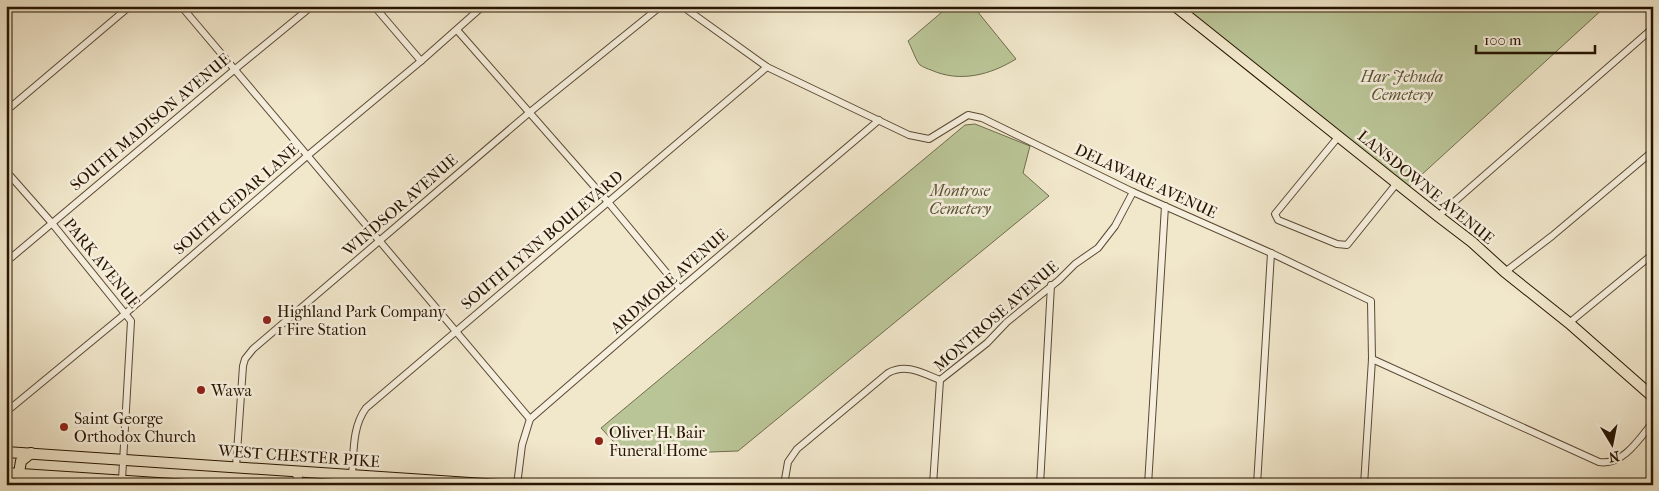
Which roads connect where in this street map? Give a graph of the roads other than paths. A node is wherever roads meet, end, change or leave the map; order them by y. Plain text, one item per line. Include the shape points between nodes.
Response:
1 (130, 6) edge
2 (180, 6) edge
3 (312, 6) edge
4 (374, 6) edge
5 (483, 6) edge
6 (661, 6) edge
7 (682, 6) edge
8 (1175, 6) edge
9 (1653, 28) edge
10 (457, 30) junction
11 (421, 62) junction
12 (767, 67) junction
13 (234, 70) junction
14 (6, 111) edge
15 (530, 112) junction
16 (879, 120) junction
17 (1339, 136) junction
18 (1653, 151) edge
19 (306, 156) junction
20 (6, 171) edge
21 (1397, 184) junction
22 (1133, 192) junction
23 (608, 202) junction
24 (1165, 206) junction
25 (1438, 216) junction
26 (51, 222) junction
27 (378, 241) junction
28 (1271, 253) junction
29 (1653, 254) edge
30 (6, 262) edge
31 (1505, 272) junction
32 (1051, 285) junction
33 (680, 289) junction
34 (126, 313) junction
35 (1569, 323) junction
36 (456, 331) junction
37 (1372, 359) junction
38 (940, 380) junction
39 (1653, 397) edge
40 (6, 412) edge
41 (530, 419) junction
42 (1653, 422) edge
43 (6, 447) edge
44 (11, 452) edge
45 (31, 454) junction
46 (123, 460) junction
47 (236, 467) junction
48 (296, 471) junction
49 (6, 472) edge
50 (19, 473) junction
51 (352, 475) junction
52 (122, 480) junction
53 (18, 485) edge
54 (188, 485) edge
55 (300, 485) edge
56 (500, 485) edge
57 (516, 485) edge
58 (784, 485) edge
59 (932, 485) edge
60 (1040, 485) edge
61 (1148, 485) edge
62 (1257, 485) edge
63 (1364, 485) edge

1 - 14 street
2 - 13 street
3 - 13 street, SOUTH MADISON AVENUE
4 - 11 street
5 - 10 street, SOUTH CEDAR LANE
6 - 15 street, WINDSOR AVENUE
7 - 12 street
8 - 17 main road, LANSDOWNE AVENUE
9 - 25 street
10 - 11 street, SOUTH CEDAR LANE
10 - 15 street
11 - 19 street, SOUTH CEDAR LANE
12 - 16 street
12 - 23 street, SOUTH LYNN BOULEVARD
13 - 19 street
13 - 26 street, SOUTH MADISON AVENUE
15 - 23 street
15 - 27 street, WINDSOR AVENUE
16 - 22 street, DELAWARE AVENUE via 909,135 929,139 968,115 982,118
16 - 33 street, ARDMORE AVENUE
17 - 21 main road, LANSDOWNE AVENUE
17 - 21 street via 1275,214 1278,220 1336,244 1347,245
18 - 31 street
19 - 27 street
19 - 34 street, SOUTH CEDAR LANE
20 - 26 street, PARK AVENUE
21 - 25 main road, LANSDOWNE AVENUE
22 - 24 street, DELAWARE AVENUE
22 - 32 street, MONTROSE AVENUE via 1115,226 1098,248
23 - 33 street
23 - 36 street, SOUTH LYNN BOULEVARD
24 - 28 street, DELAWARE AVENUE
24 - 61 street
25 - 31 main road, LANSDOWNE AVENUE
26 - 30 street, SOUTH MADISON AVENUE
26 - 34 street, PARK AVENUE
27 - 36 street
27 - 47 street, WINDSOR AVENUE via 248,354 244,366
28 - 37 street, DELAWARE AVENUE via 1371,301
28 - 62 street
29 - 35 street
31 - 35 main road, LANSDOWNE AVENUE
32 - 38 street, MONTROSE AVENUE
32 - 60 street
33 - 41 street, ARDMORE AVENUE
34 - 40 street, SOUTH CEDAR LANE
34 - 46 street, PARK AVENUE via 131,321
35 - 39 main road, LANSDOWNE AVENUE
36 - 41 street
36 - 51 street, SOUTH LYNN BOULEVARD via 360,416 355,431
37 - 42 street via 1599,462 1614,462
37 - 63 street
38 - 58 street via 911,369 895,369 888,373 797,449 788,462
38 - 59 street, MONTROSE AVENUE
41 - 57 street
43 - 44 main road, WEST CHESTER PIKE
44 - 45 main road, WEST CHESTER PIKE
45 - 46 main road, WEST CHESTER PIKE
45 - 50 main road via 22,462
46 - 47 main road, WEST CHESTER PIKE
46 - 52 street, PARK AVENUE
47 - 48 main road, WEST CHESTER PIKE
48 - 51 main road, WEST CHESTER PIKE
48 - 55 street
49 - 50 main road
50 - 52 main road
50 - 53 street
51 - 56 main road, WEST CHESTER PIKE
52 - 54 main road

